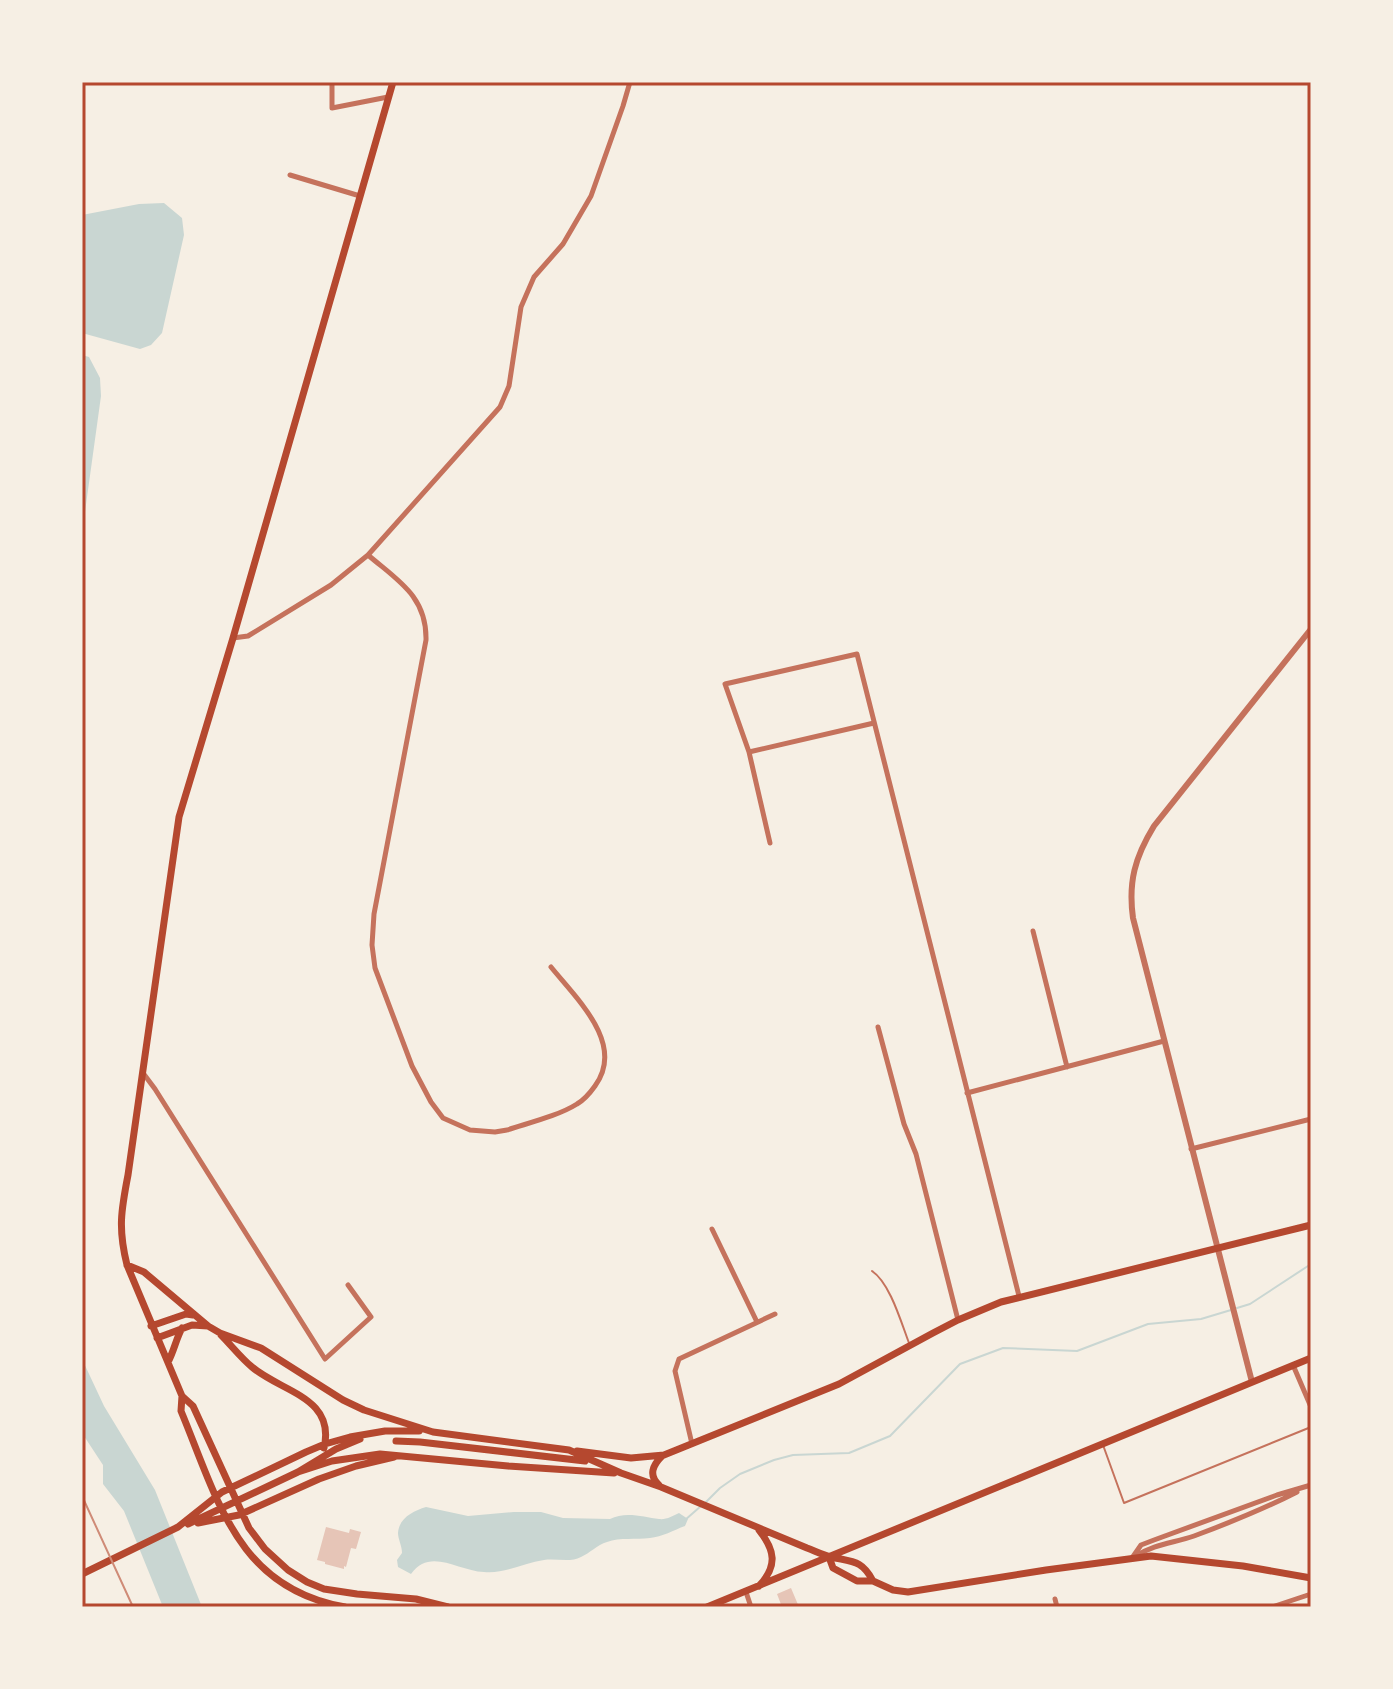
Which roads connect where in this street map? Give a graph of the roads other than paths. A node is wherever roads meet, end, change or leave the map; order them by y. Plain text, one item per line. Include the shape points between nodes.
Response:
1 (332, 82) edge
2 (393, 82) edge
3 (630, 82) edge
4 (389, 97) junction
5 (290, 175) dead end
6 (360, 196) junction
7 (368, 555) junction
8 (1311, 629) edge
9 (233, 638) junction
10 (874, 723) junction
11 (749, 752) junction
12 (770, 843) dead end
13 (1033, 931) dead end
14 (551, 967) dead end
15 (878, 1027) dead end
16 (1164, 1041) junction
17 (1067, 1067) junction
18 (143, 1073) junction
19 (967, 1093) junction
20 (1311, 1119) edge
21 (1191, 1149) junction
22 (1311, 1225) edge
23 (712, 1229) dead end
24 (1218, 1248) junction
25 (127, 1265) junction
26 (872, 1271) dead end
27 (348, 1285) dead end
28 (1019, 1296) junction
29 (775, 1314) dead end
30 (196, 1316) junction
31 (958, 1320) junction
32 (757, 1322) junction
33 (151, 1326) junction
34 (208, 1326) junction
35 (182, 1328) junction
36 (220, 1333) junction
37 (157, 1338) junction
38 (910, 1346) junction
39 (1311, 1358) edge
40 (168, 1363) junction
41 (1293, 1365) junction
42 (1252, 1382) junction
43 (182, 1396) junction
44 (1311, 1407) edge
45 (1311, 1427) edge
46 (433, 1432) junction
47 (374, 1433) junction
48 (396, 1441) dead end
49 (1102, 1443) junction
50 (325, 1444) junction
51 (692, 1444) junction
52 (569, 1450) junction
53 (664, 1455) junction
54 (395, 1456) junction
55 (320, 1458) junction
56 (595, 1462) junction
57 (312, 1465) dead end
58 (298, 1472) junction
59 (621, 1473) junction
60 (274, 1483) junction
61 (1308, 1486) edge
62 (661, 1487) junction
63 (178, 1527) junction
64 (758, 1529) junction
65 (829, 1557) junction
66 (1132, 1558) junction
67 (82, 1575) edge
68 (1311, 1578) edge
69 (873, 1581) junction
70 (757, 1587) junction
71 (746, 1592) junction
72 (1311, 1594) edge
73 (1055, 1599) dead end
74 (345, 1607) edge
75 (448, 1607) edge
76 (707, 1607) edge
77 (751, 1607) edge
78 (1057, 1607) edge
79 (1272, 1607) edge

1 - 4 street via 332,108
2 - 4 main road
3 - 7 street via 591,196 563,244 534,277 521,307 506,397
4 - 6 main road
5 - 6 street
6 - 9 main road
7 - 9 street via 331,585 248,636
7 - 14 street via 414,595 427,628 372,945 375,968 412,1066 443,1118 470,1130 507,1130 576,1105 595,1086 605,1062 601,1035
8 - 16 street via 1154,826 1139,854 1131,906
9 - 18 main road via 179,817
10 - 11 street
10 - 11 street via 857,654 725,684
10 - 19 street
11 - 12 street
13 - 17 street
15 - 31 street
16 - 17 street
16 - 21 street
17 - 19 street
18 - 25 main road via 120,1214
18 - 27 street via 325,1359 371,1317
19 - 28 street
20 - 21 street
21 - 24 street
22 - 24 main road
23 - 32 street
24 - 28 main road
24 - 42 street
25 - 30 main road via 144,1272
25 - 33 main road
26 - 38 lane via 886,1287
28 - 31 main road
29 - 32 street
30 - 33 main road via 186,1314
30 - 34 main road
31 - 38 main road
32 - 51 street via 676,1362
33 - 37 main road
34 - 35 main road
34 - 36 main road
35 - 37 main road
35 - 40 main road
36 - 46 main road via 261,1348 354,1405
36 - 50 main road via 252,1368 321,1412
37 - 40 main road
38 - 51 main road via 830,1388
39 - 41 main road
40 - 43 main road
41 - 42 main road
41 - 44 street
42 - 49 main road
43 - 74 main road via 181,1411 241,1543 286,1587
43 - 75 main road via 193,1406 249,1528 288,1570 324,1589
45 - 49 lane via 1124,1503
46 - 47 main road
46 - 52 main road
47 - 50 main road
47 - 55 main road
48 - 56 main road
49 - 65 main road
50 - 55 main road
50 - 63 main road via 222,1492
51 - 53 main road
52 - 53 main road via 631,1458
52 - 56 main road
53 - 62 main road via 652,1471
54 - 58 main road via 362,1455
54 - 59 main road
54 - 63 main road via 319,1479 239,1515
55 - 58 main road
56 - 59 main road
57 - 60 main road
58 - 60 main road
59 - 62 main road
60 - 63 main road
60 - 67 main road
61 - 66 street via 1141,1545
62 - 64 main road
63 - 67 main road
64 - 65 main road
64 - 70 main road via 773,1558 770,1572
65 - 69 main road via 859,1564
65 - 69 main road via 833,1568 857,1581
65 - 70 main road
66 - 68 main road via 1183,1559
66 - 69 main road via 921,1591 894,1590
70 - 71 main road
71 - 76 main road
71 - 77 street
72 - 79 street
73 - 78 street

